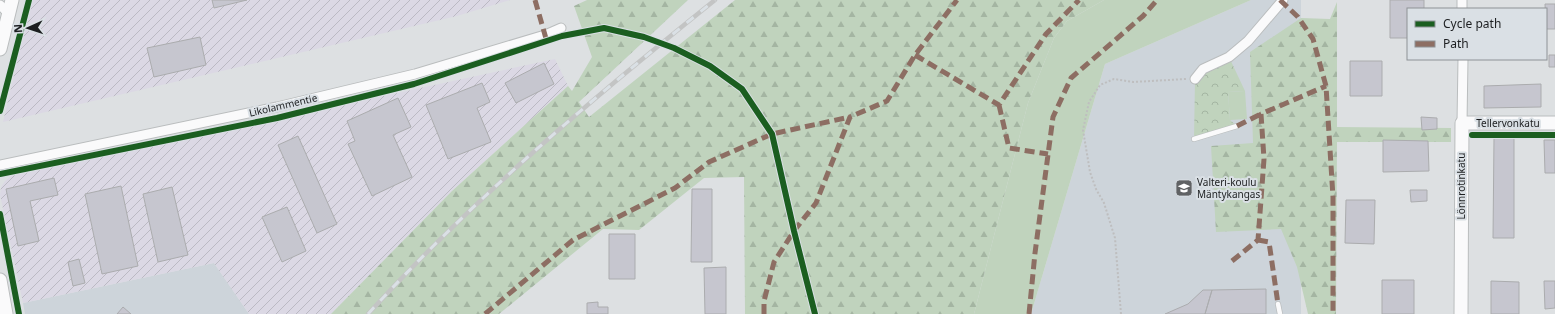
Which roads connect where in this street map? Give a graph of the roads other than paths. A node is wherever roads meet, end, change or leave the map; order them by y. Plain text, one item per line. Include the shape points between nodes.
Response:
1 (12, 0) edge
2 (1282, 0) edge
3 (4, 9) edge
4 (561, 28) dead end
5 (0, 50) edge
6 (1462, 60) edge
7 (1195, 79) road end
8 (1462, 123) junction
9 (1555, 123) edge
10 (1236, 126) dead end
11 (1194, 139) dead end
12 (0, 165) edge
13 (0, 280) edge
14 (1278, 304) dead end
15 (6, 314) edge
16 (1280, 314) edge
17 (1461, 314) edge

1 - 3 street
2 - 7 street via 1248,41 1229,57 1203,69
3 - 5 street
4 - 12 street, Likolammentie via 415,74 300,102
6 - 8 street, Lönnrotinkatu
8 - 9 street, Tellervonkatu
8 - 17 street, Lönnrotinkatu
10 - 11 lane
13 - 15 street
14 - 16 lane

